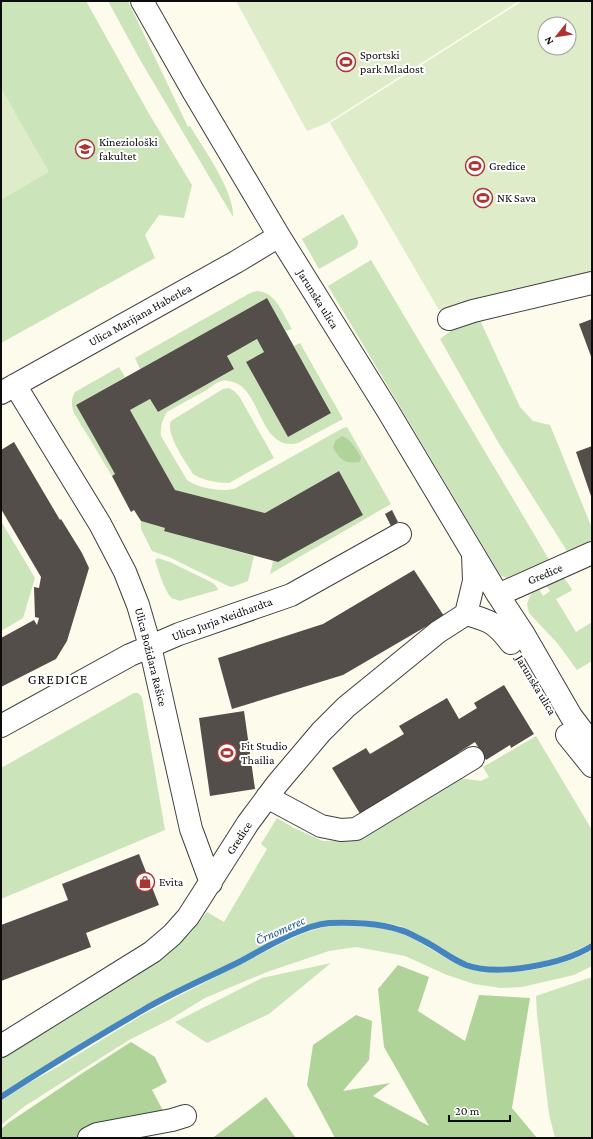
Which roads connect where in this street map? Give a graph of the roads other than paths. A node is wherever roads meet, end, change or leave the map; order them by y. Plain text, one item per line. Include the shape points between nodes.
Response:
1 (142, 1) edge
2 (279, 236) junction
3 (592, 283) edge
4 (449, 319) dead end
5 (8, 389) edge
6 (400, 534) dead end
7 (473, 552) junction
8 (592, 553) edge
9 (498, 595) junction
10 (466, 614) junction
11 (511, 643) junction
12 (150, 646) junction
13 (1, 726) edge
14 (592, 744) edge
15 (473, 758) dead end
16 (592, 766) edge
17 (267, 797) junction
18 (211, 883) junction
19 (1, 1046) edge
20 (185, 1116) dead end
21 (89, 1138) edge

1 - 2 street, Jarunska ulica
2 - 5 street, Ulica Marijana Haberlea
2 - 7 street, Jarunska ulica
3 - 4 street
5 - 12 street, Ulica Božidara Rašice via 114,548 138,605
6 - 12 street, Ulica Jurja Neidhardta via 291,595
7 - 9 street, Jarunska ulica
7 - 10 street via 474,581
8 - 9 street, Gredice
9 - 11 street, Jarunska ulica
9 - 14 street, Jarunska ulica via 571,716
10 - 11 street via 494,624
10 - 17 street, Gredice via 438,632 346,706
11 - 16 street, Jarunska ulica via 569,738
12 - 13 street, Ulica Jurja Neidhardta
12 - 18 street, Ulica Božidara Rašice via 190,829
15 - 17 street via 356,829 341,830 322,826
17 - 18 street, Gredice
18 - 19 street, Gredice via 188,917 152,952
20 - 21 street via 97,1134

